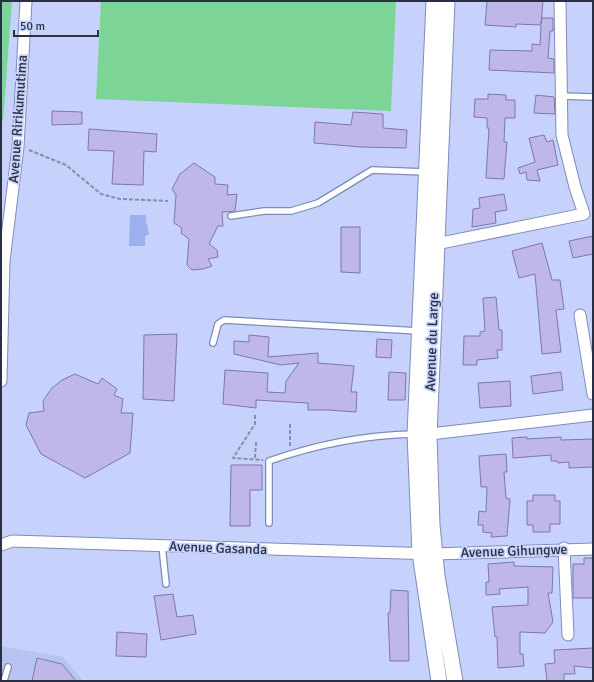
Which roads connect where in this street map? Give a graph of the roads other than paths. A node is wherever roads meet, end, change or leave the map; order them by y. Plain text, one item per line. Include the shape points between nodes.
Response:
1 (26, 1) edge
2 (434, 1) edge
3 (447, 1) edge
4 (560, 1) edge
5 (561, 96) junction
6 (593, 97) edge
7 (433, 172) junction
8 (588, 213) edge
9 (231, 216) dead end
10 (429, 245) junction
11 (2, 262) edge
12 (580, 315) dead end
13 (419, 331) junction
14 (213, 343) dead end
15 (1, 381) edge
16 (593, 394) edge
17 (593, 415) edge
18 (422, 435) junction
19 (269, 523) dead end
20 (1, 545) edge
21 (162, 546) junction
22 (564, 548) junction
23 (593, 548) edge
24 (420, 553) junction
25 (435, 554) junction
26 (166, 584) dead end
27 (568, 635) dead end
28 (8, 667) dead end
29 (4, 681) edge
30 (440, 681) edge
31 (455, 681) edge

1 - 11 street, Avenue Ririkumutima via 18,147
2 - 7 main road, Avenue du Large
3 - 7 main road, Avenue du Large
4 - 5 street
5 - 6 lane
5 - 8 street via 562,135 575,187
7 - 9 lane via 372,170 318,203 291,211 264,211
7 - 10 main road, Avenue du Large
8 - 10 street
10 - 13 main road, Avenue du Large
10 - 18 main road, Avenue du Large
11 - 15 street, Avenue Ririkumutima
12 - 16 street
13 - 14 lane via 224,320 218,324
13 - 18 main road, Avenue du Large
17 - 18 street
18 - 19 lane via 386,435 290,454 269,461
18 - 24 main road, Avenue du Large
18 - 25 main road, Avenue du Large
20 - 21 street, Avenue Gasanda via 12,541
21 - 24 street, Avenue Gasanda
21 - 26 lane
22 - 23 street, Avenue Gihungwe
22 - 25 street, Avenue Gihungwe
22 - 27 street
24 - 25 street, Avenue Gasanda
24 - 30 main road, Avenue du Large
25 - 31 main road, Avenue du Large
28 - 29 lane

